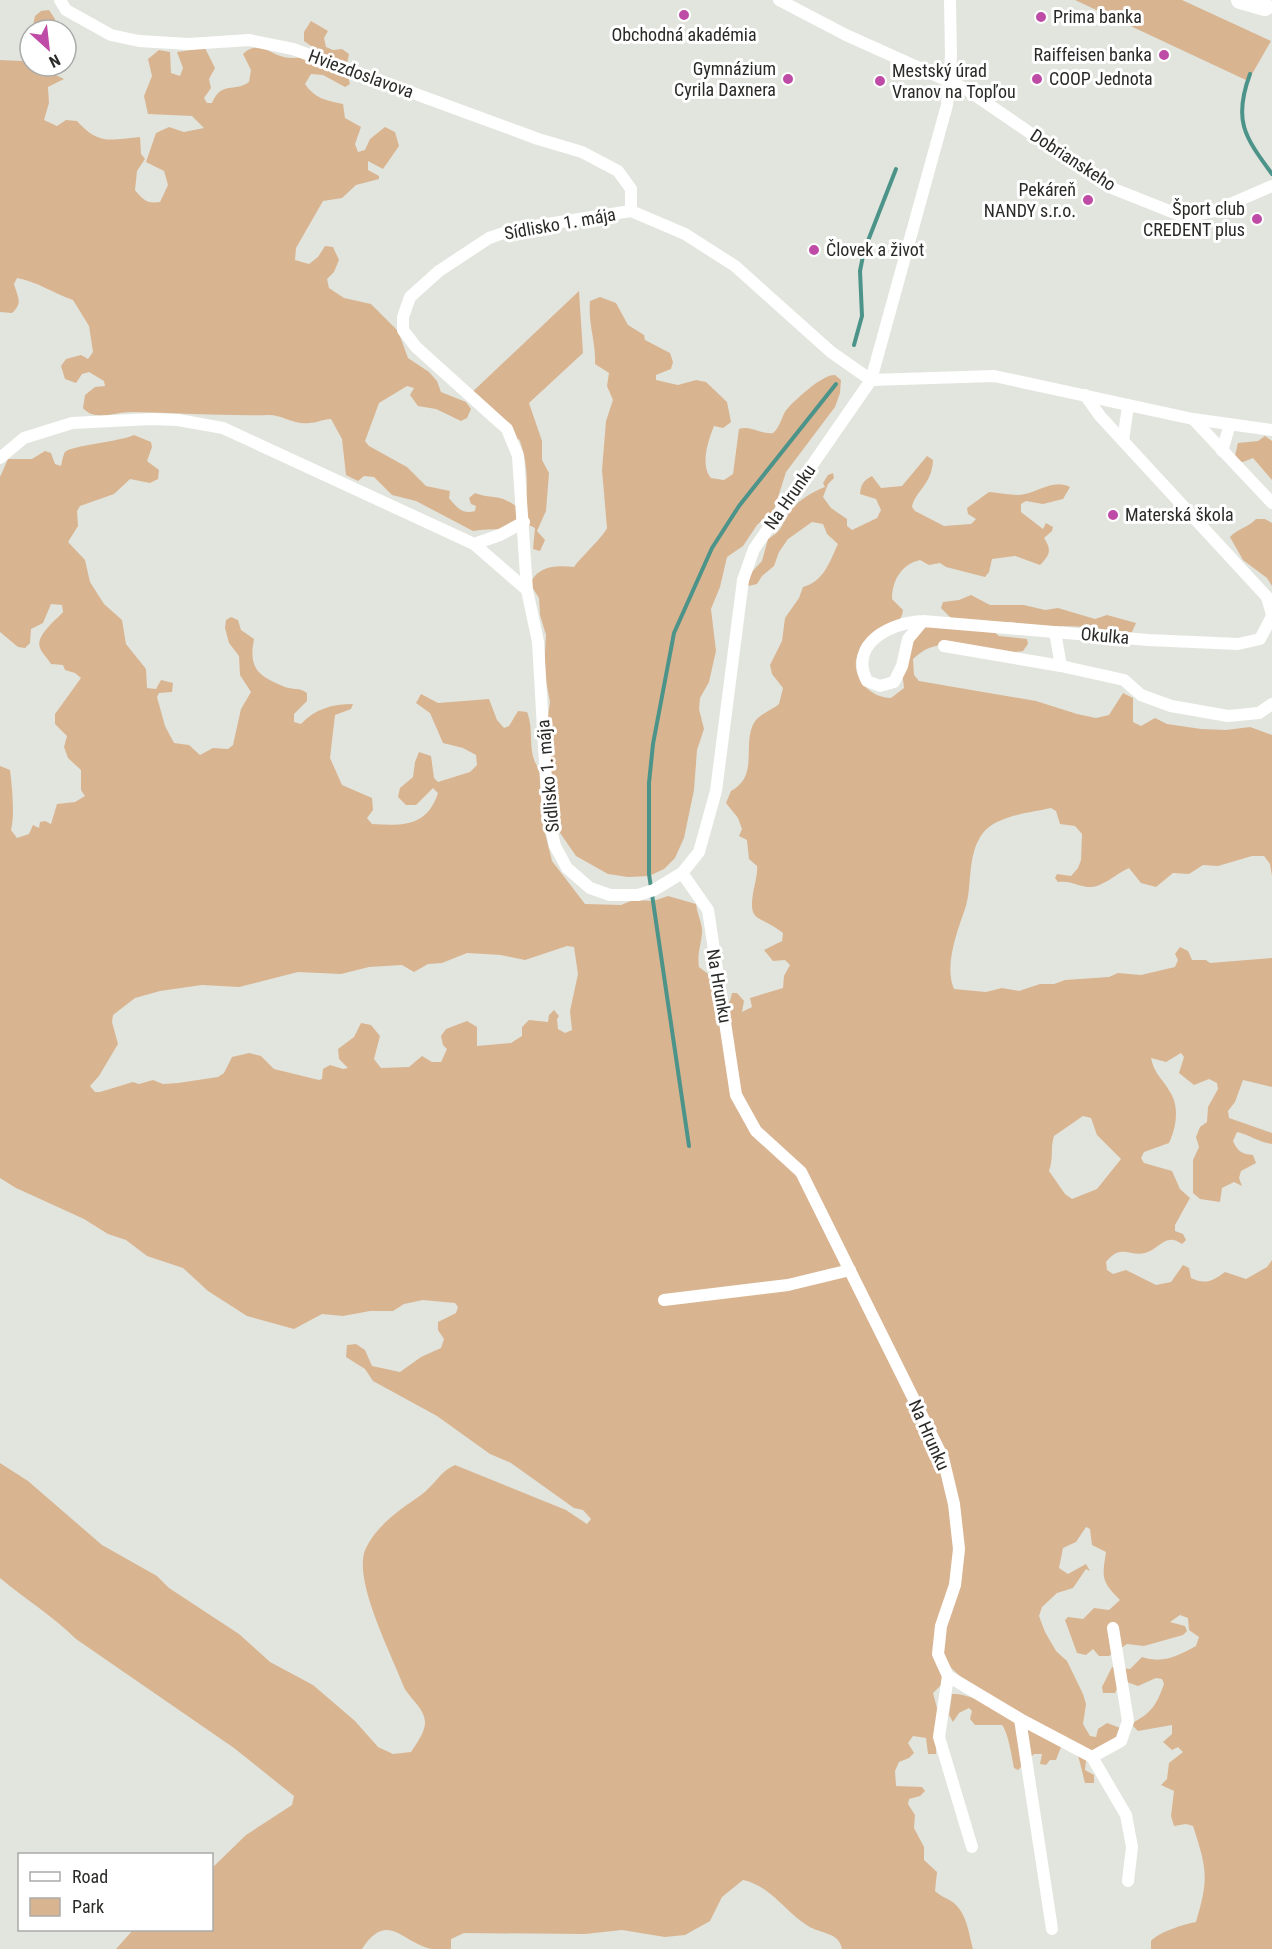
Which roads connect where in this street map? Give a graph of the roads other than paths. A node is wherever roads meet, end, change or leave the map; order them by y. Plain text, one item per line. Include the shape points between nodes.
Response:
1 (60, 0) edge
2 (779, 0) edge
3 (950, 0) edge
4 (1240, 0) edge
5 (1267, 8) edge
6 (950, 80) junction
7 (1271, 186) edge
8 (631, 211) junction
9 (871, 380) junction
10 (1085, 395) junction
11 (1128, 405) junction
12 (1193, 419) junction
13 (1230, 424) junction
14 (1272, 430) edge
15 (1123, 441) junction
16 (1222, 451) junction
17 (0, 458) edge
18 (1272, 503) edge
19 (524, 522) junction
20 (474, 544) junction
21 (527, 590) junction
22 (1272, 616) edge
23 (923, 621) junction
24 (1055, 632) junction
25 (944, 646) dead end
26 (1061, 666) junction
27 (1272, 704) edge
28 (682, 873) junction
29 (850, 1270) junction
30 (664, 1300) dead end
31 (1113, 1628) dead end
32 (948, 1676) junction
33 (1020, 1719) junction
34 (1092, 1757) junction
35 (972, 1847) dead end
36 (1128, 1881) dead end
37 (1052, 1929) dead end

1 - 8 street, Hviezdoslavova via 66,10 111,35 189,44 249,40 293,50 582,152 618,171 631,189
2 - 6 street, Dobrianskeho via 846,35
3 - 6 street, Na Hrunku
4 - 5 street
6 - 7 street, Dobrianskeho via 1109,187 1177,214 1214,211
6 - 9 street, Na Hrunku via 944,117
8 - 9 street, Sídlisko 1. mája via 685,234 735,266 831,352
8 - 19 street, Sídlisko 1. mája via 515,229 489,238 439,271 410,297 403,316 403,330 416,347 507,429 518,456
9 - 10 street via 994,376
9 - 28 street, Na Hrunku via 754,549 743,580 716,791 699,852
10 - 11 street
10 - 15 street, Okulka
11 - 12 street
11 - 15 street
12 - 13 street
12 - 16 street
13 - 14 street
13 - 16 street
15 - 22 street, Okulka via 1267,597
16 - 18 street
17 - 20 street via 24,438 72,423 152,419 224,428
19 - 20 street
19 - 21 street, Sídlisko 1. mája
20 - 21 street
21 - 28 street, Sídlisko 1. mája via 538,642 548,816 567,868 590,888 610,895 638,895
22 - 24 street, Okulka via 1260,639 1238,644
23 - 23 street, Okulka via 902,622 880,634 865,649 862,670 867,681 880,686 894,682 908,639
23 - 24 street, Okulka
24 - 26 street
25 - 26 street, Okulka
26 - 27 street, Okulka via 1124,680 1141,695 1171,706 1228,716 1259,713
28 - 29 street, Na Hrunku via 708,910 736,1095 756,1131 801,1172
29 - 30 street via 788,1285
29 - 32 street, Na Hrunku via 943,1458 959,1549 955,1585 940,1626 938,1654
31 - 34 street via 1128,1722 1121,1741
32 - 33 street
32 - 35 street via 939,1737
33 - 34 street
33 - 37 street
34 - 36 street via 1125,1815 1132,1847

